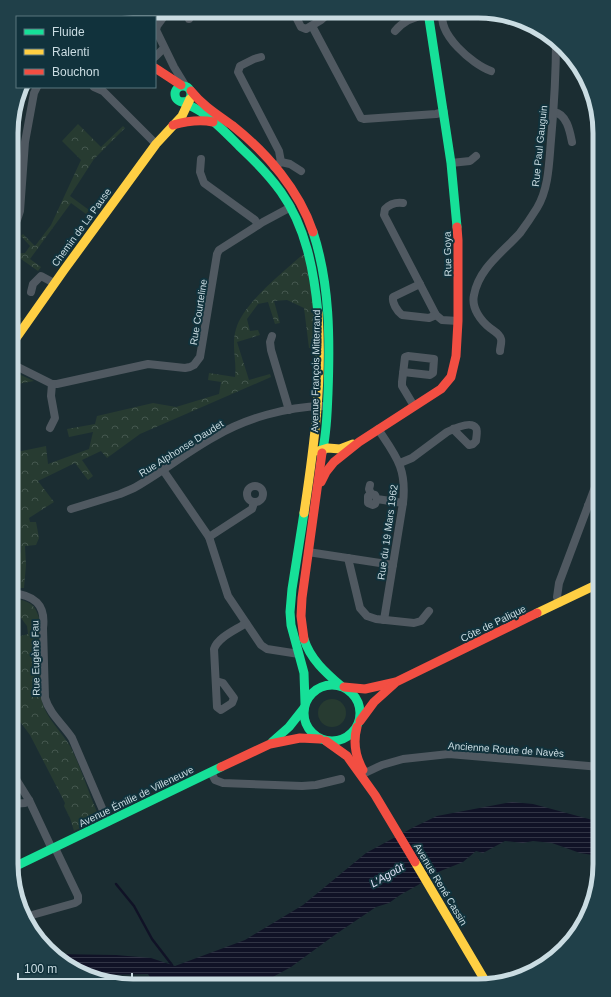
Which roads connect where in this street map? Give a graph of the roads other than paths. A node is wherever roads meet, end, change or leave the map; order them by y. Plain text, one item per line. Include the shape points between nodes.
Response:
1 (163, 18) edge
2 (296, 18) edge
3 (323, 18) edge
4 (414, 18) edge
5 (429, 18) edge
6 (443, 18) edge
7 (312, 26) junction
8 (156, 30) edge
9 (156, 30) edge
10 (395, 31) dead end
11 (164, 48) junction
12 (556, 49) edge
13 (156, 56) edge
14 (262, 57) dead end
15 (156, 69) edge
16 (490, 71) dead end
17 (156, 78) edge
18 (36, 88) edge
19 (96, 88) edge
20 (182, 93) junction
21 (444, 112) junction
22 (554, 112) junction
23 (215, 123) junction
24 (172, 125) junction
25 (572, 142) dead end
26 (156, 144) junction
27 (476, 156) dead end
28 (201, 159) dead end
29 (451, 163) junction
30 (278, 164) junction
31 (301, 171) dead end
32 (403, 203) dead end
33 (291, 207) junction
34 (18, 217) edge
35 (258, 225) junction
36 (54, 283) junction
37 (420, 284) junction
38 (31, 292) dead end
39 (458, 302) junction
40 (473, 302) junction
41 (436, 315) junction
42 (458, 321) junction
43 (18, 335) edge
44 (272, 336) dead end
45 (500, 351) dead end
46 (18, 367) edge
47 (404, 372) dead end
48 (52, 384) junction
49 (317, 406) junction
50 (327, 406) junction
51 (414, 406) junction
52 (289, 410) junction
53 (50, 428) dead end
54 (378, 429) junction
55 (453, 429) dead end
56 (359, 442) junction
57 (319, 451) junction
58 (334, 462) junction
59 (400, 463) junction
60 (163, 470) junction
61 (370, 485) dead end
62 (317, 492) junction
63 (593, 493) edge
64 (254, 502) dead end
65 (403, 503) junction
66 (593, 505) edge
67 (588, 506) junction
68 (71, 509) dead end
69 (209, 537) junction
70 (308, 552) junction
71 (348, 558) junction
72 (393, 565) junction
73 (593, 586) edge
74 (18, 594) edge
75 (558, 600) junction
76 (429, 611) dead end
77 (384, 620) junction
78 (246, 623) junction
79 (299, 654) junction
80 (216, 681) dead end
81 (396, 682) junction
82 (342, 687) junction
83 (305, 705) junction
84 (358, 723) junction
85 (323, 740) junction
86 (270, 744) junction
87 (593, 766) edge
88 (211, 772) junction
89 (365, 773) junction
90 (341, 779) dead end
91 (18, 782) edge
92 (375, 795) junction
93 (30, 800) junction
94 (18, 804) edge
95 (108, 822) junction
96 (54, 848) junction
97 (18, 865) edge
98 (30, 916) edge
99 (484, 979) edge

1 - 9 street
2 - 7 street via 302,28
3 - 7 street
4 - 10 street
5 - 21 street, Rue Goya
6 - 16 street via 445,28 455,43 478,65
7 - 21 street via 360,118
8 - 11 street
11 - 13 street
11 - 20 street via 174,67
12 - 22 street, Rue Paul Gauguin
14 - 30 street via 240,66 238,72 279,151
15 - 20 street, Avenue François Mitterrand
17 - 20 street, Avenue François Mitterrand
18 - 34 street via 25,142
19 - 26 street via 103,91
20 - 23 street, Avenue François Mitterrand
20 - 24 street, Chemin de La Pause via 182,116
20 - 30 street, Avenue François Mitterrand via 201,103
21 - 29 street, Rue Goya
22 - 25 street via 563,118 569,128
22 - 40 street, Rue Paul Gauguin via 548,170 540,202 524,227 485,270 476,286
23 - 24 street via 200,120
23 - 33 street, Avenue François Mitterrand via 269,176
24 - 26 street, Chemin de La Pause
26 - 36 street, Chemin de La Pause
27 - 29 street via 470,161
28 - 35 street via 200,172 204,183 255,220
29 - 39 street, Rue Goya via 458,240
30 - 31 street via 290,164
30 - 50 street, Avenue François Mitterrand via 304,211 322,269 328,316
32 - 37 street via 394,203 387,207 384,215
33 - 35 street, Rue Courteline
33 - 49 street, Avenue François Mitterrand via 307,248 317,301
35 - 48 street, Rue Courteline via 222,248 218,254 200,357 194,365 185,368 148,364
36 - 38 street via 41,276 33,284
36 - 43 street, Chemin de La Pause
37 - 41 street
37 - 41 street via 393,298 393,301 402,315 429,318
39 - 40 street
39 - 42 street, Rue Goya
40 - 45 street via 480,318 501,339
41 - 42 street via 442,320
42 - 51 street, Rue Goya via 456,356 451,377 441,389
44 - 52 street via 271,350
46 - 48 street
47 - 51 street via 402,386
48 - 53 street via 51,396 55,418
49 - 50 street, Rue Alphonse Daudet
49 - 52 street, Rue Alphonse Daudet
49 - 57 street, Avenue François Mitterrand
50 - 57 street, Avenue François Mitterrand via 327,443
51 - 54 street, Rue Goya
52 - 60 street, Rue Alphonse Daudet via 255,419 221,433
54 - 56 street, Rue Goya
54 - 59 street, Rue du 19 Mars 1962
55 - 59 street via 412,458
56 - 57 street, Rue Goya via 342,448
56 - 58 street, Rue Goya
57 - 58 street via 325,461
57 - 62 street, Avenue François Mitterrand
57 - 79 street, Avenue François Mitterrand via 290,599 291,625
58 - 62 street, Rue Goya via 324,475
59 - 65 street, Rue du 19 Mars 1962 via 404,486
60 - 68 street, Rue Alphonse Daudet via 127,491
60 - 69 street
61 - 65 street via 369,489 374,496
62 - 70 street, Avenue François Mitterrand
63 - 67 street
64 - 69 street via 252,509
65 - 72 street, Rue du 19 Mars 1962
66 - 67 street
67 - 75 street via 560,578
69 - 78 street via 228,596
70 - 71 street
70 - 82 street, Avenue François Mitterrand via 301,601 301,621 305,640 316,664
71 - 72 street
71 - 77 street via 362,612 370,618
72 - 77 street, Rue du 19 Mars 1962
73 - 75 street, Côte de Palique
74 - 95 street, Rue Eugène Fau via 28,596 37,602 43,612 45,698 49,708 76,746
75 - 81 street, Côte de Palique
76 - 77 street via 418,622
78 - 79 street via 264,648
78 - 80 street via 216,645
79 - 83 street, Avenue François Mitterrand via 305,677
81 - 82 street, Côte de Palique via 365,689
81 - 84 street, Côte de Palique via 374,702
82 - 83 street via 332,684 324,686 313,692
82 - 84 street via 356,698 360,713
83 - 85 street via 304,717 307,726 312,734
83 - 86 street, Avenue Émilie de Villeneuve via 289,727
84 - 85 street via 353,732 341,740
84 - 89 street, Avenue René Cassin via 355,747
85 - 86 street, Avenue Émilie de Villeneuve via 300,738
85 - 92 street, Avenue René Cassin via 347,756
86 - 88 street, Avenue Émilie de Villeneuve
87 - 89 street, Ancienne Route de Navès via 449,754 403,759
88 - 90 street via 215,780 224,783 302,786
88 - 95 street, Avenue Émilie de Villeneuve
89 - 92 street, Avenue René Cassin
91 - 93 street
92 - 99 street, Avenue René Cassin
93 - 94 street
93 - 96 street
95 - 96 street, Avenue Émilie de Villeneuve
96 - 97 street, Avenue Émilie de Villeneuve
96 - 98 street via 78,896 78,901

